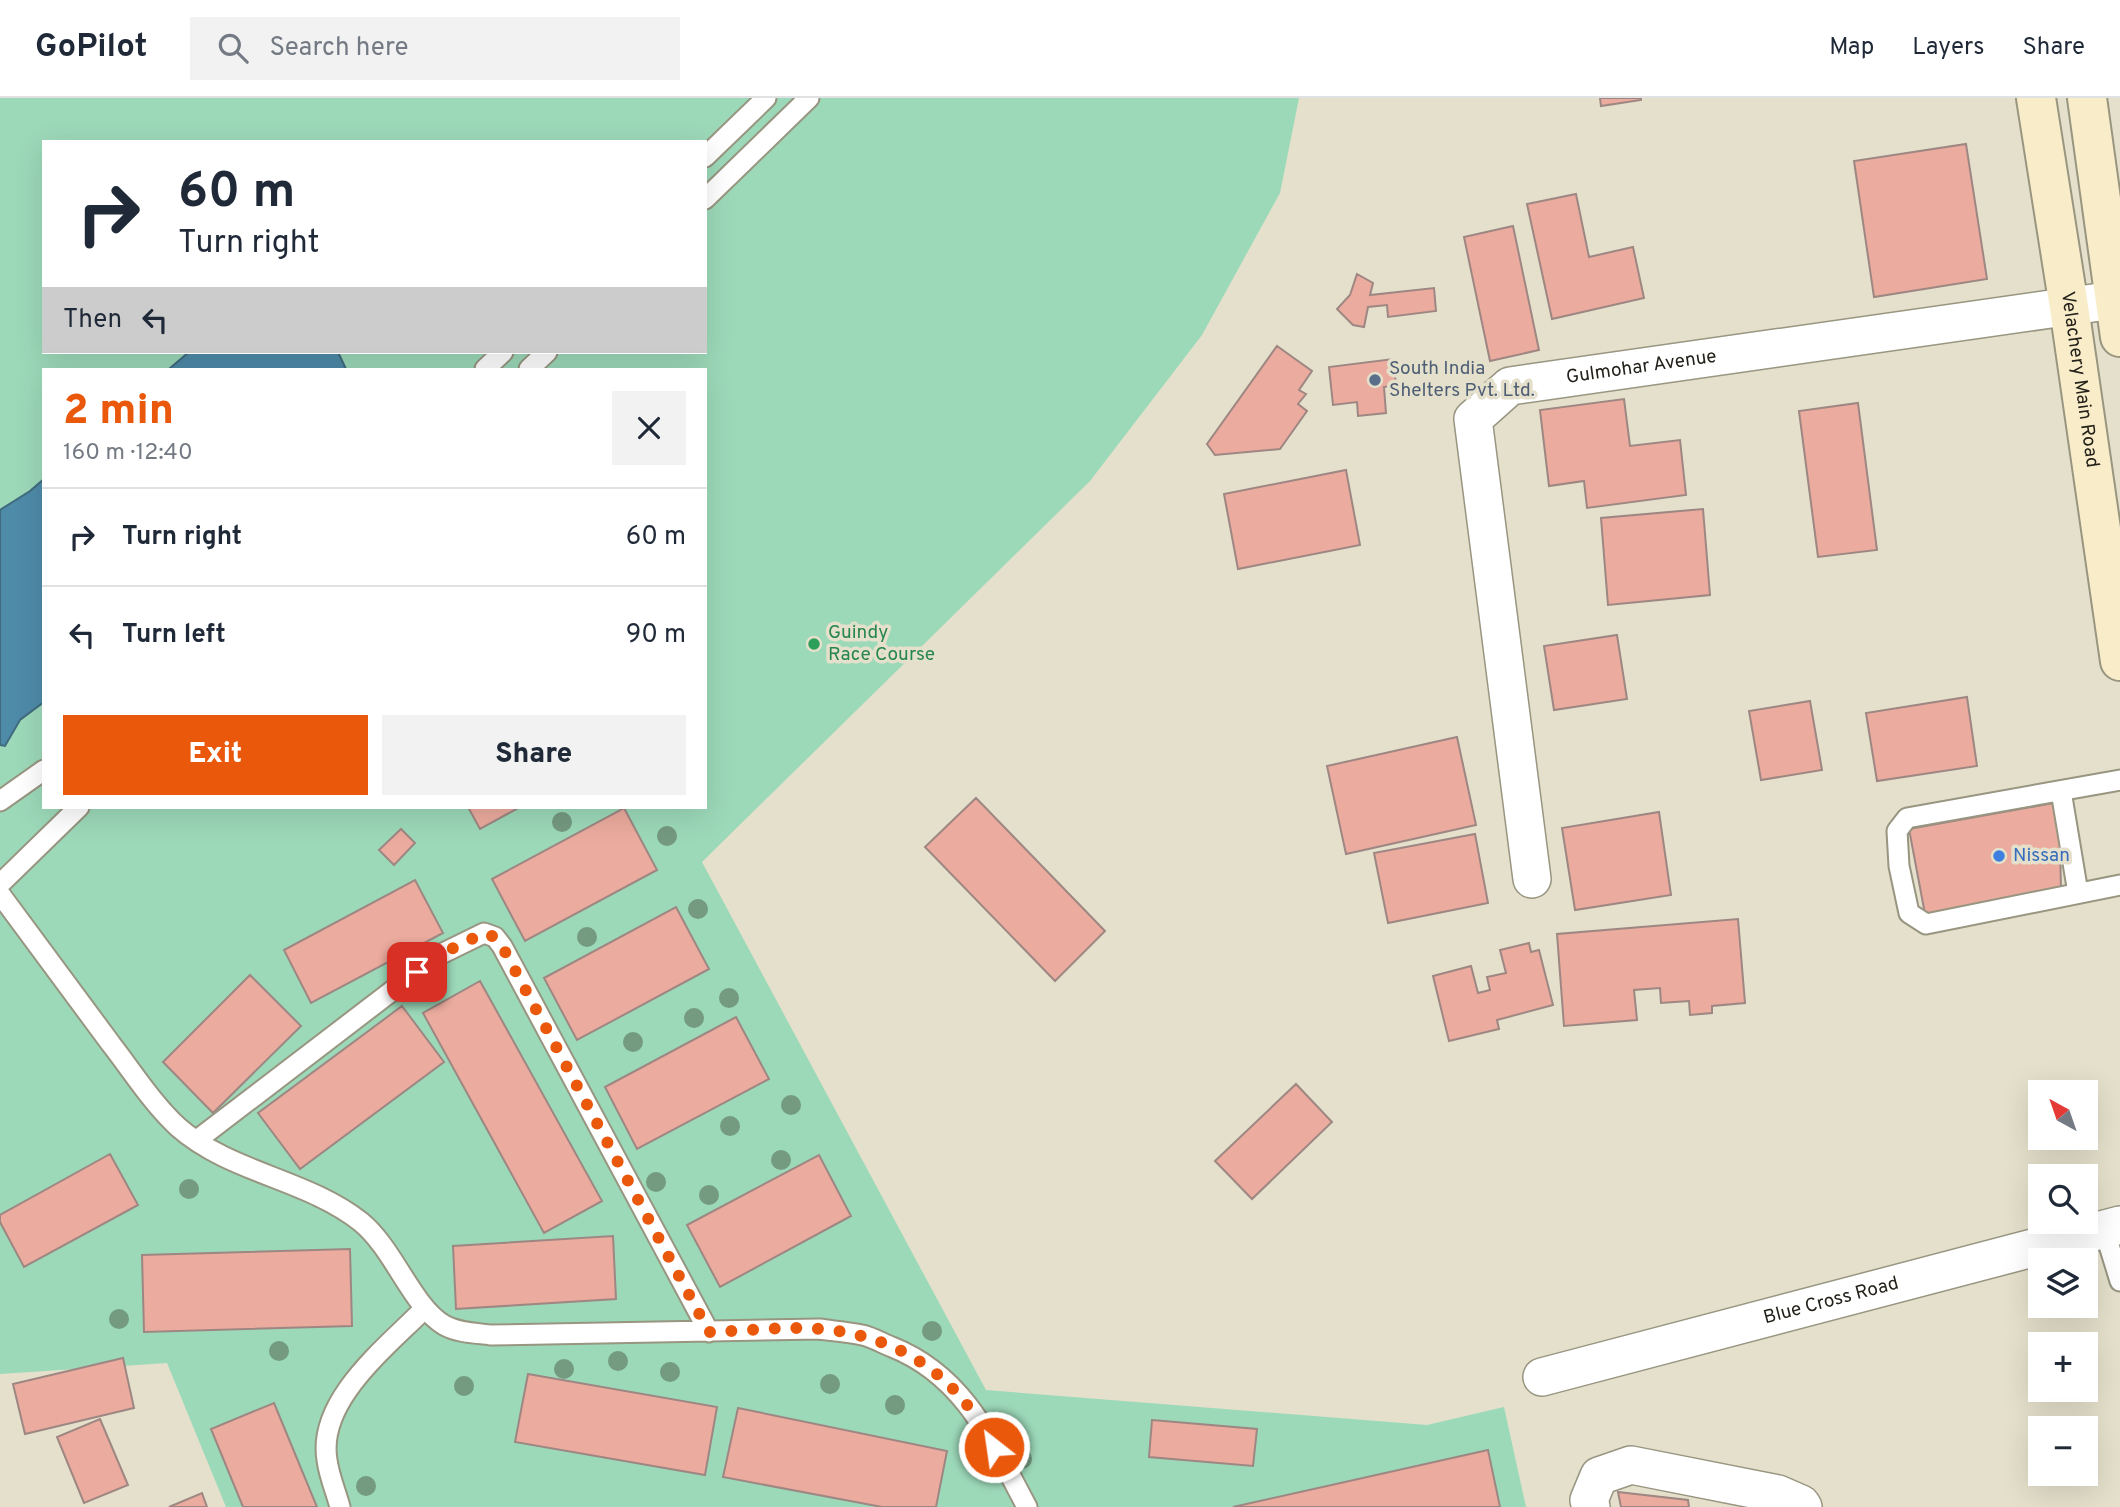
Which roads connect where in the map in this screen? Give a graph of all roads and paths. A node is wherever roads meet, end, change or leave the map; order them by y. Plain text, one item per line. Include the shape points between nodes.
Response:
1 (766, 98) edge
2 (809, 98) edge
3 (2036, 98) edge
4 (2087, 98) edge
5 (707, 155) edge
6 (707, 197) edge
7 (2114, 300) junction
8 (2069, 307) junction
9 (2120, 337) edge
10 (501, 354) edge
11 (545, 354) edge
12 (486, 368) edge
13 (530, 368) edge
14 (2120, 661) edge
15 (42, 771) edge
16 (2120, 780) edge
17 (2061, 791) junction
18 (0, 801) edge
19 (77, 809) edge
20 (1532, 879) dead end
21 (0, 884) edge
22 (2120, 885) edge
23 (2078, 893) junction
24 (0, 894) edge
25 (197, 1140) junction
26 (2112, 1227) edge
27 (2120, 1281) edge
28 (425, 1308) junction
29 (709, 1332) junction
30 (1542, 1377) dead end
31 (340, 1507) edge
32 (1027, 1507) edge
33 (1591, 1507) edge
34 (1803, 1507) edge

1 - 5 lane
2 - 6 lane
3 - 8 main road, Velachery Main Road
4 - 7 main road
7 - 8 street, Gulmohar Avenue
7 - 9 main road
8 - 14 main road, Velachery Main Road
8 - 20 street, Gulmohar Avenue via 1510,386 1473,419
10 - 12 lane
11 - 13 lane
15 - 18 lane
16 - 17 lane
17 - 23 lane
17 - 23 lane via 1908,818 1897,831 1899,866 1909,913 1926,924
19 - 21 lane
22 - 23 lane
24 - 25 lane via 158,1105
25 - 28 lane via 337,1204 364,1224 390,1254
25 - 29 lane via 439,955 484,933 495,937
26 - 27 lane
26 - 30 street, Blue Cross Road
28 - 29 lane via 444,1325 491,1335
28 - 31 lane via 344,1391 328,1425 326,1460
29 - 32 lane via 819,1329 864,1335 907,1352 939,1374 968,1404
33 - 34 street via 1589,1500 1599,1476 1631,1465 1777,1494

